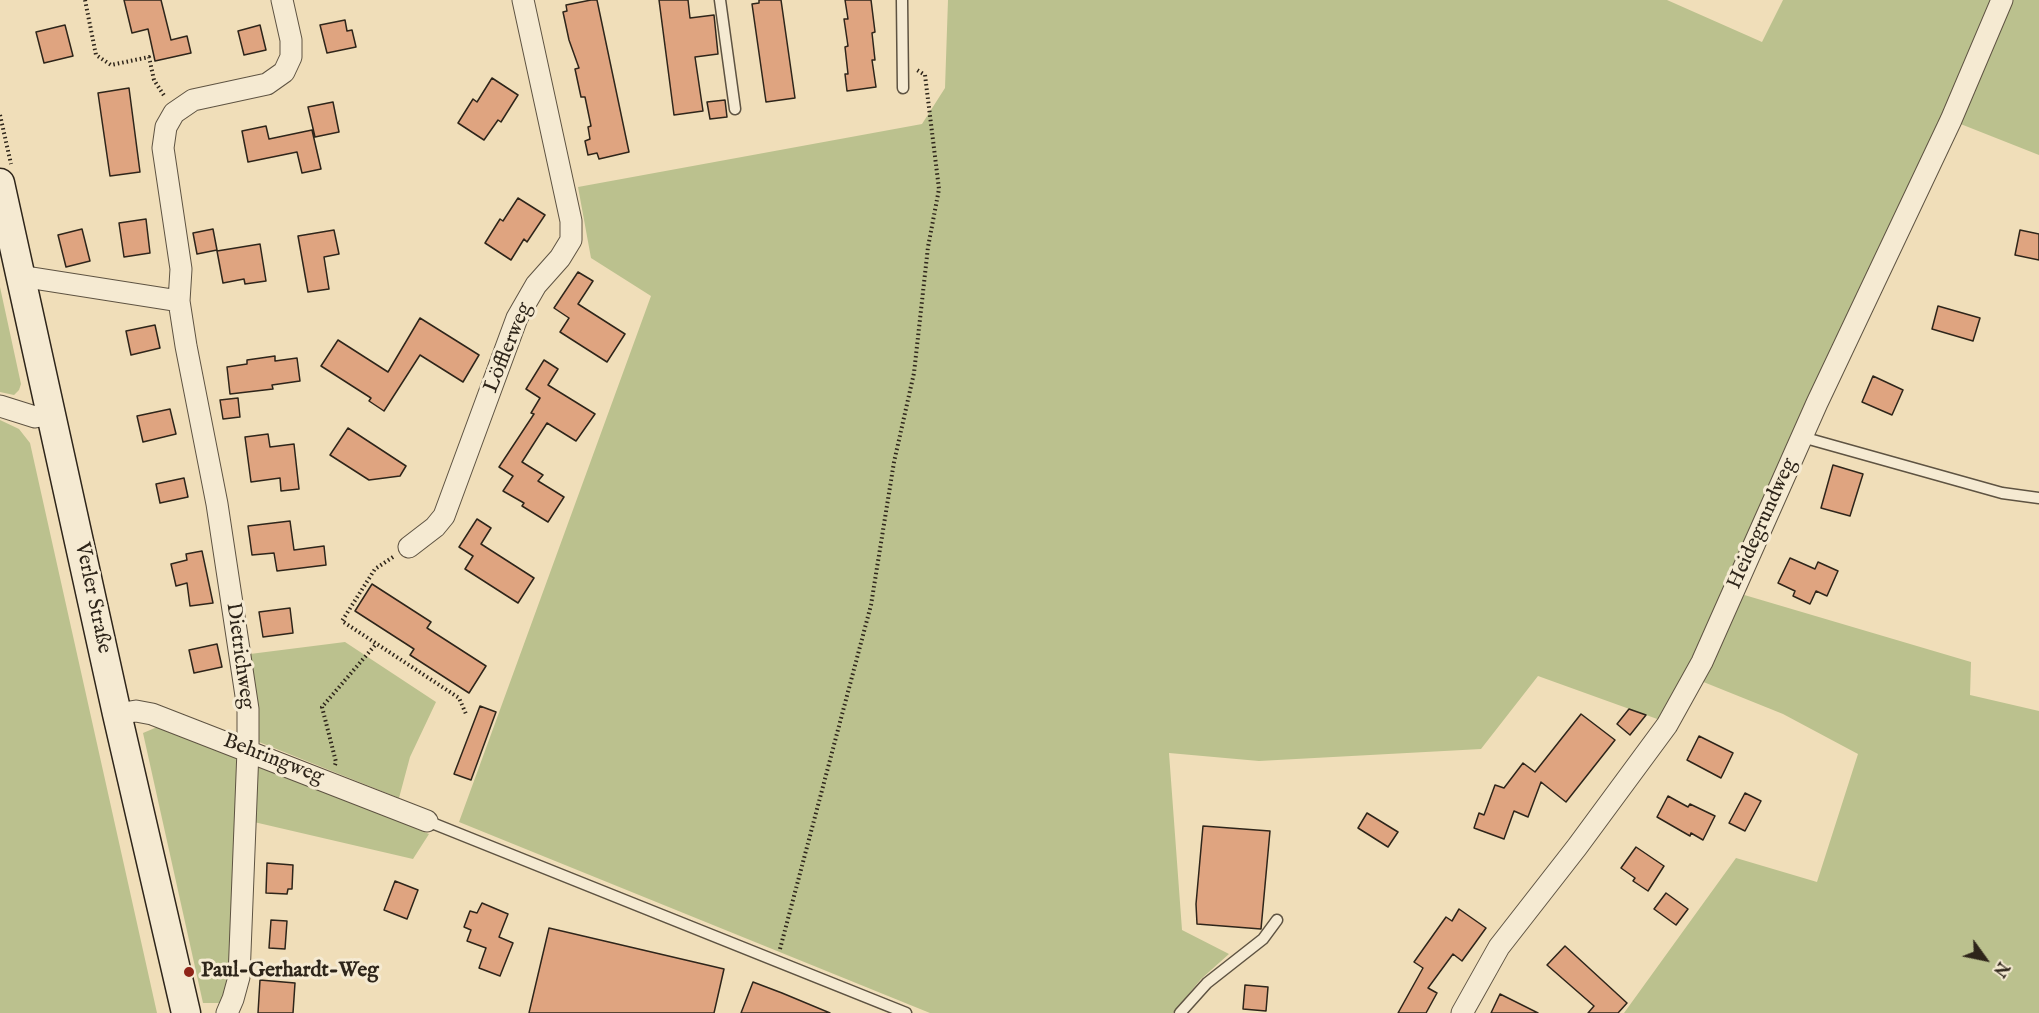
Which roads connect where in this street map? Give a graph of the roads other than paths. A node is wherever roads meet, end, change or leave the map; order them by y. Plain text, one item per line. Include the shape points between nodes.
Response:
1 (282, 0) edge
2 (523, 0) edge
3 (720, 0) edge
4 (902, 0) edge
5 (2002, 0) edge
6 (903, 88) dead end
7 (735, 110) dead end
8 (0, 183) edge
9 (20, 276) junction
10 (178, 301) junction
11 (0, 406) edge
12 (52, 414) junction
13 (1802, 436) junction
14 (2039, 498) edge
15 (409, 547) road end
16 (117, 714) junction
17 (248, 750) junction
18 (427, 821) joint
19 (1277, 920) dead end
20 (186, 1013) edge
21 (227, 1013) edge
22 (906, 1013) edge
23 (1180, 1013) edge
24 (1462, 1013) edge

1 - 10 street, Dietrichweg via 291,40 291,57 284,72 267,84 193,99 174,113 166,127 163,148 181,269
2 - 15 street, Löfflerweg via 571,221 571,240 536,285 518,318 444,516
3 - 7 lane
4 - 6 lane
5 - 13 street, Heidegrundweg via 1951,120
8 - 9 main road, Verler Straße
9 - 10 street
9 - 12 main road, Verler Straße
10 - 17 street, Dietrichweg via 217,504 248,709
11 - 12 street via 34,417
12 - 16 main road, Verler Straße
13 - 14 lane via 2002,493
13 - 24 street, Heidegrundweg via 1702,662 1667,725 1499,947
16 - 17 street, Behringweg via 152,714
16 - 20 main road, Verler Straße
17 - 18 street, Behringweg
17 - 21 street, Dietrichweg via 239,977
18 - 22 lane
19 - 23 lane via 1263,939 1207,983

